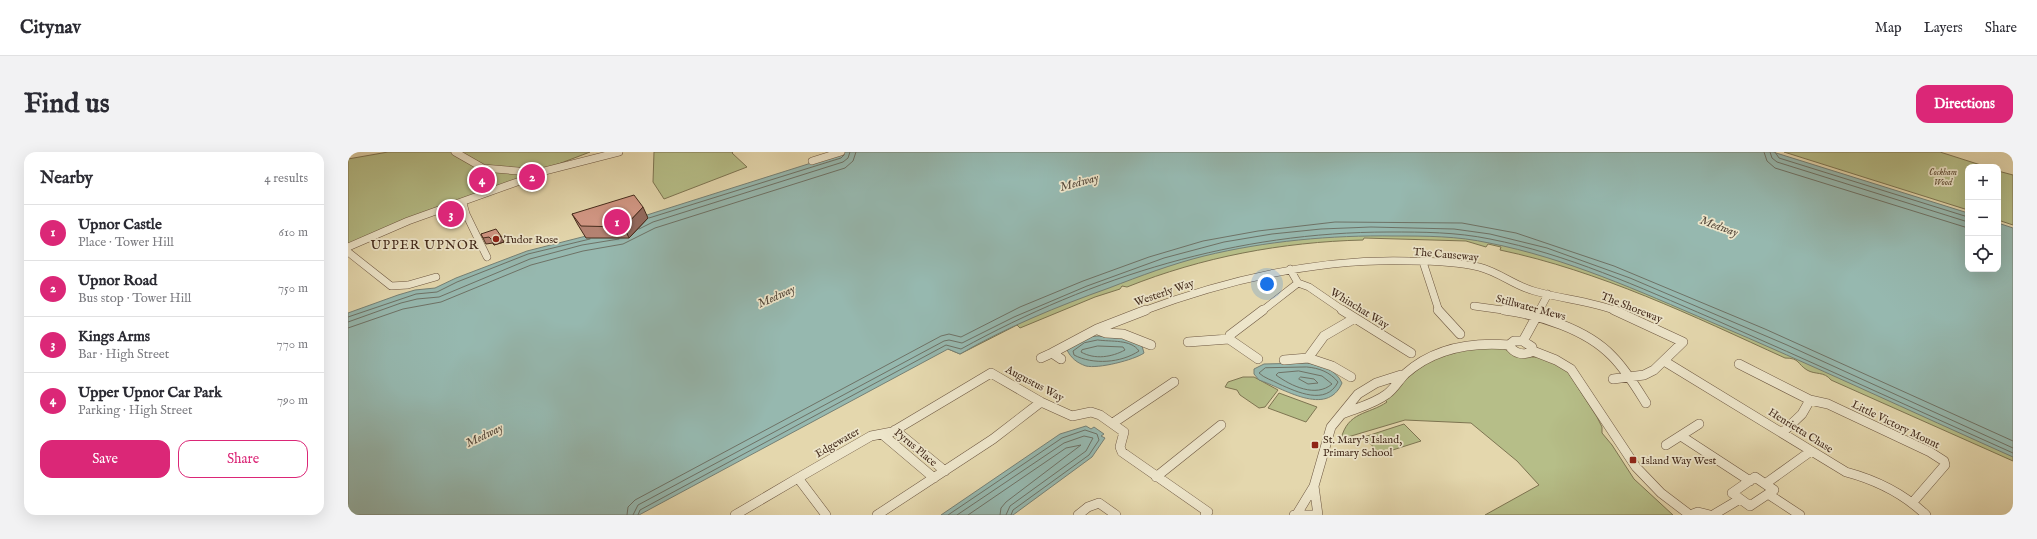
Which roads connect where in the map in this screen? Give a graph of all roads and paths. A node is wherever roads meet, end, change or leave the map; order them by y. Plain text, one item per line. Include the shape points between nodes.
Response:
1 (455, 152) edge
2 (619, 152) edge
3 (841, 152) edge
4 (812, 161) dead end
5 (529, 175) junction
6 (463, 203) junction
7 (348, 247) edge
8 (348, 252) edge
9 (487, 257) dead end
10 (1423, 262) junction
11 (1290, 269) junction
12 (436, 277) dead end
13 (1298, 283) junction
14 (1548, 294) junction
15 (1474, 306) dead end
16 (1355, 318) junction
17 (1536, 318) junction
18 (1098, 330) junction
19 (1460, 334) dead end
20 (1229, 339) junction
21 (1523, 341) junction
22 (1188, 342) dead end
23 (1151, 345) dead end
24 (1509, 345) junction
25 (1532, 351) junction
26 (1411, 352) dead end
27 (1052, 353) junction
28 (1041, 358) dead end
29 (1258, 358) dead end
30 (1308, 358) junction
31 (1061, 359) dead end
32 (1284, 360) dead end
33 (1664, 361) junction
34 (1739, 364) dead end
35 (991, 373) joint
36 (1405, 374) junction
37 (1351, 377) dead end
38 (1629, 377) junction
39 (1614, 379) dead end
40 (1174, 382) dead end
41 (1810, 400) junction
42 (1041, 402) junction
43 (1646, 403) dead end
44 (1342, 414) junction
45 (1113, 423) junction
46 (1699, 424) dead end
47 (1220, 425) dead end
48 (895, 430) junction
49 (1782, 433) junction
50 (882, 434) junction
51 (1681, 436) junction
52 (1666, 445) dead end
53 (1811, 451) junction
54 (945, 471) junction
55 (1153, 475) junction
56 (798, 478) junction
57 (934, 478) junction
58 (1750, 481) junction
59 (1765, 484) junction
60 (1314, 486) junction
61 (1768, 494) junction
62 (1740, 498) junction
63 (1914, 502) junction
64 (735, 515) edge
65 (826, 515) edge
66 (877, 515) edge
67 (1078, 515) edge
68 (1116, 515) edge
69 (1205, 515) edge
70 (1296, 515) edge
71 (1312, 515) edge
72 (1318, 515) edge
73 (1690, 515) edge
74 (1711, 515) edge
75 (1800, 515) edge
76 (1926, 515) edge

1 - 5 street via 483,168 518,171
2 - 5 street
3 - 4 street
5 - 6 street via 520,181
6 - 7 street
6 - 9 street
8 - 12 street via 391,286 408,285
10 - 11 street, The Causeway via 1388,260
10 - 14 street, The Causeway via 1486,269 1526,288
10 - 19 street via 1438,310
11 - 13 street
11 - 18 street, Westerly Way via 1246,278 1174,299
13 - 16 street, Whinchat Way via 1310,287
13 - 20 street via 1230,335
14 - 17 street
14 - 33 street, The Shoreway via 1588,302 1625,314 1683,342
15 - 17 street, Stillwater Mews via 1499,308
16 - 26 street, Whinchat Way
16 - 30 street via 1325,336
17 - 21 street
17 - 38 street, Stillwater Mews via 1571,330 1606,350
18 - 23 street via 1123,334
18 - 27 street, Westerly Way
20 - 22 street
20 - 29 street
21 - 24 street via 1514,340
21 - 25 street via 1530,344
24 - 25 street via 1518,354
24 - 36 street via 1490,343 1451,349 1431,357
25 - 73 street via 1571,368 1636,467 1661,493
27 - 28 street, Westerly Way
27 - 31 street
30 - 32 street
30 - 37 street via 1332,366
33 - 38 street via 1644,375
33 - 49 street, Henrietta Chase
34 - 41 street, Little Victory Mount
35 - 42 street, Augustus Way
35 - 48 street, Edgewater
36 - 44 street via 1387,394 1371,404
36 - 44 street via 1376,383 1361,392
38 - 39 street
38 - 43 street, Stillwater Mews
40 - 45 street
41 - 49 street via 1807,409
41 - 63 street, Little Victory Mount via 1828,404 1944,461 1945,465
42 - 45 street, Augustus Way via 1072,416 1091,412
42 - 54 street via 993,439
44 - 60 street via 1329,432
45 - 55 street via 1124,432 1120,447 1122,452
46 - 51 street
47 - 55 street
48 - 50 street, Edgewater
48 - 54 street, Pyrus Place
49 - 53 street, Henrietta Chase
50 - 56 street, Edgewater via 871,436
50 - 57 street, Pyrus Place
51 - 52 street
51 - 58 street
53 - 59 street
53 - 63 street, Henrietta Chase via 1846,472 1867,477
54 - 57 street
55 - 69 street via 1208,512
56 - 64 street, Edgewater
56 - 65 street
57 - 66 street
58 - 59 street via 1755,477
58 - 62 street via 1732,493
59 - 61 street via 1774,490
60 - 70 street
60 - 72 street
61 - 62 street via 1750,506
61 - 75 street
62 - 74 street
63 - 76 street, Henrietta Chase
67 - 68 street via 1099,503
70 - 71 street
73 - 74 street via 1698,512

